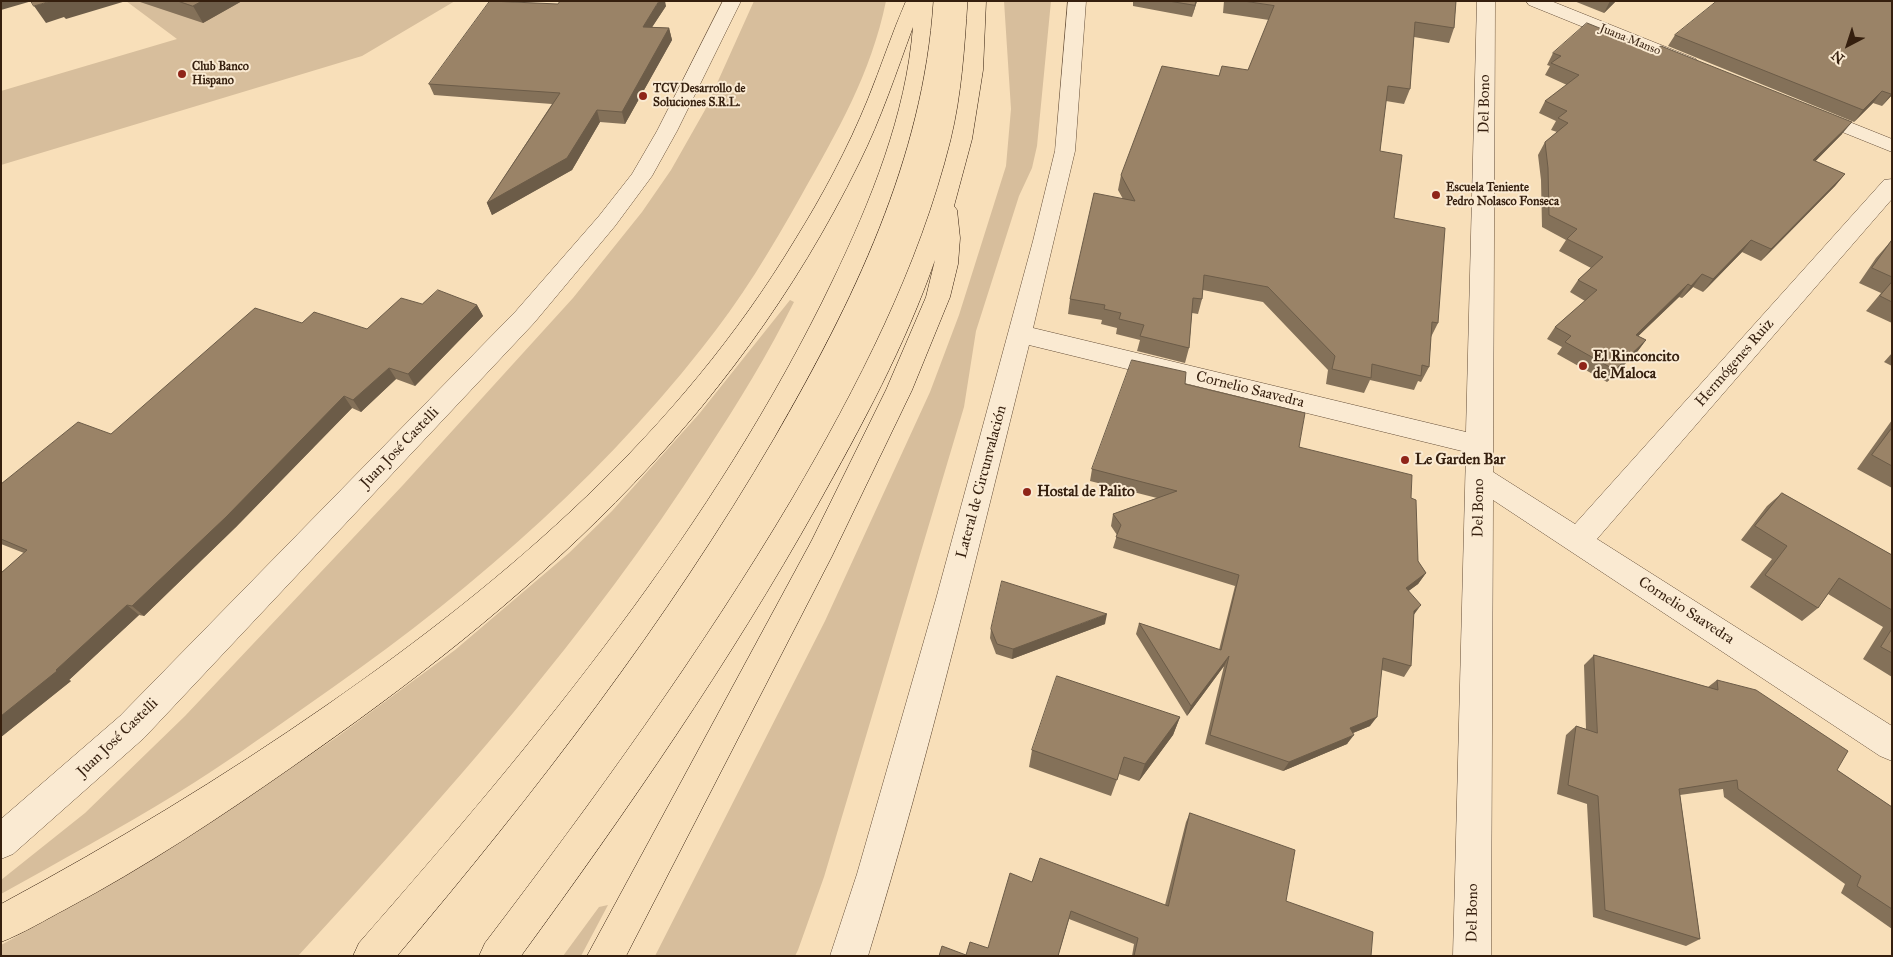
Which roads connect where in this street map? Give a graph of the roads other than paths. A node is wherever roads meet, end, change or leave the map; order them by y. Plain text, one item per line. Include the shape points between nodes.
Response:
1 (732, 1) edge
2 (915, 1) edge
3 (924, 1) edge
4 (977, 1) edge
5 (1077, 1) edge
6 (1486, 1) edge
7 (1535, 1) edge
8 (1709, 72) edge
9 (1791, 105) edge
10 (1892, 146) edge
11 (1892, 185) edge
12 (945, 198) junction
13 (1022, 334) junction
14 (1479, 446) junction
15 (1479, 476) junction
16 (1578, 541) junction
17 (1892, 745) edge
18 (1, 842) edge
19 (1, 924) edge
20 (372, 956) edge
21 (498, 956) edge
22 (606, 956) edge
23 (849, 956) edge
24 (1472, 956) edge

1 - 18 street, Juan José Castelli via 668,131 641,176 567,269 431,416 132,727
2 - 19 highway via 859,142 761,311 685,408 595,508 476,614 364,698 275,760 112,864
3 - 20 highway via 920,55 885,184 839,294 764,436 670,578 586,694 463,849
4 - 12 highway via 973,73
5 - 13 street, Lateral de Circunvalación via 1062,167
6 - 14 street, Del Bono
7 - 8 street, Juana Manso
9 - 10 street
11 - 16 street, Hermógenes Ruiz
12 - 21 highway via 914,284 881,360 839,442 785,535 735,619 658,736
12 - 22 highway via 946,264 938,297 899,390 822,548
13 - 14 street, Cornelio Saavedra
13 - 23 street, Lateral de Circunvalación via 875,874
14 - 15 street, Del Bono
15 - 16 street, Cornelio Saavedra
15 - 24 street, Del Bono
16 - 17 street, Cornelio Saavedra

